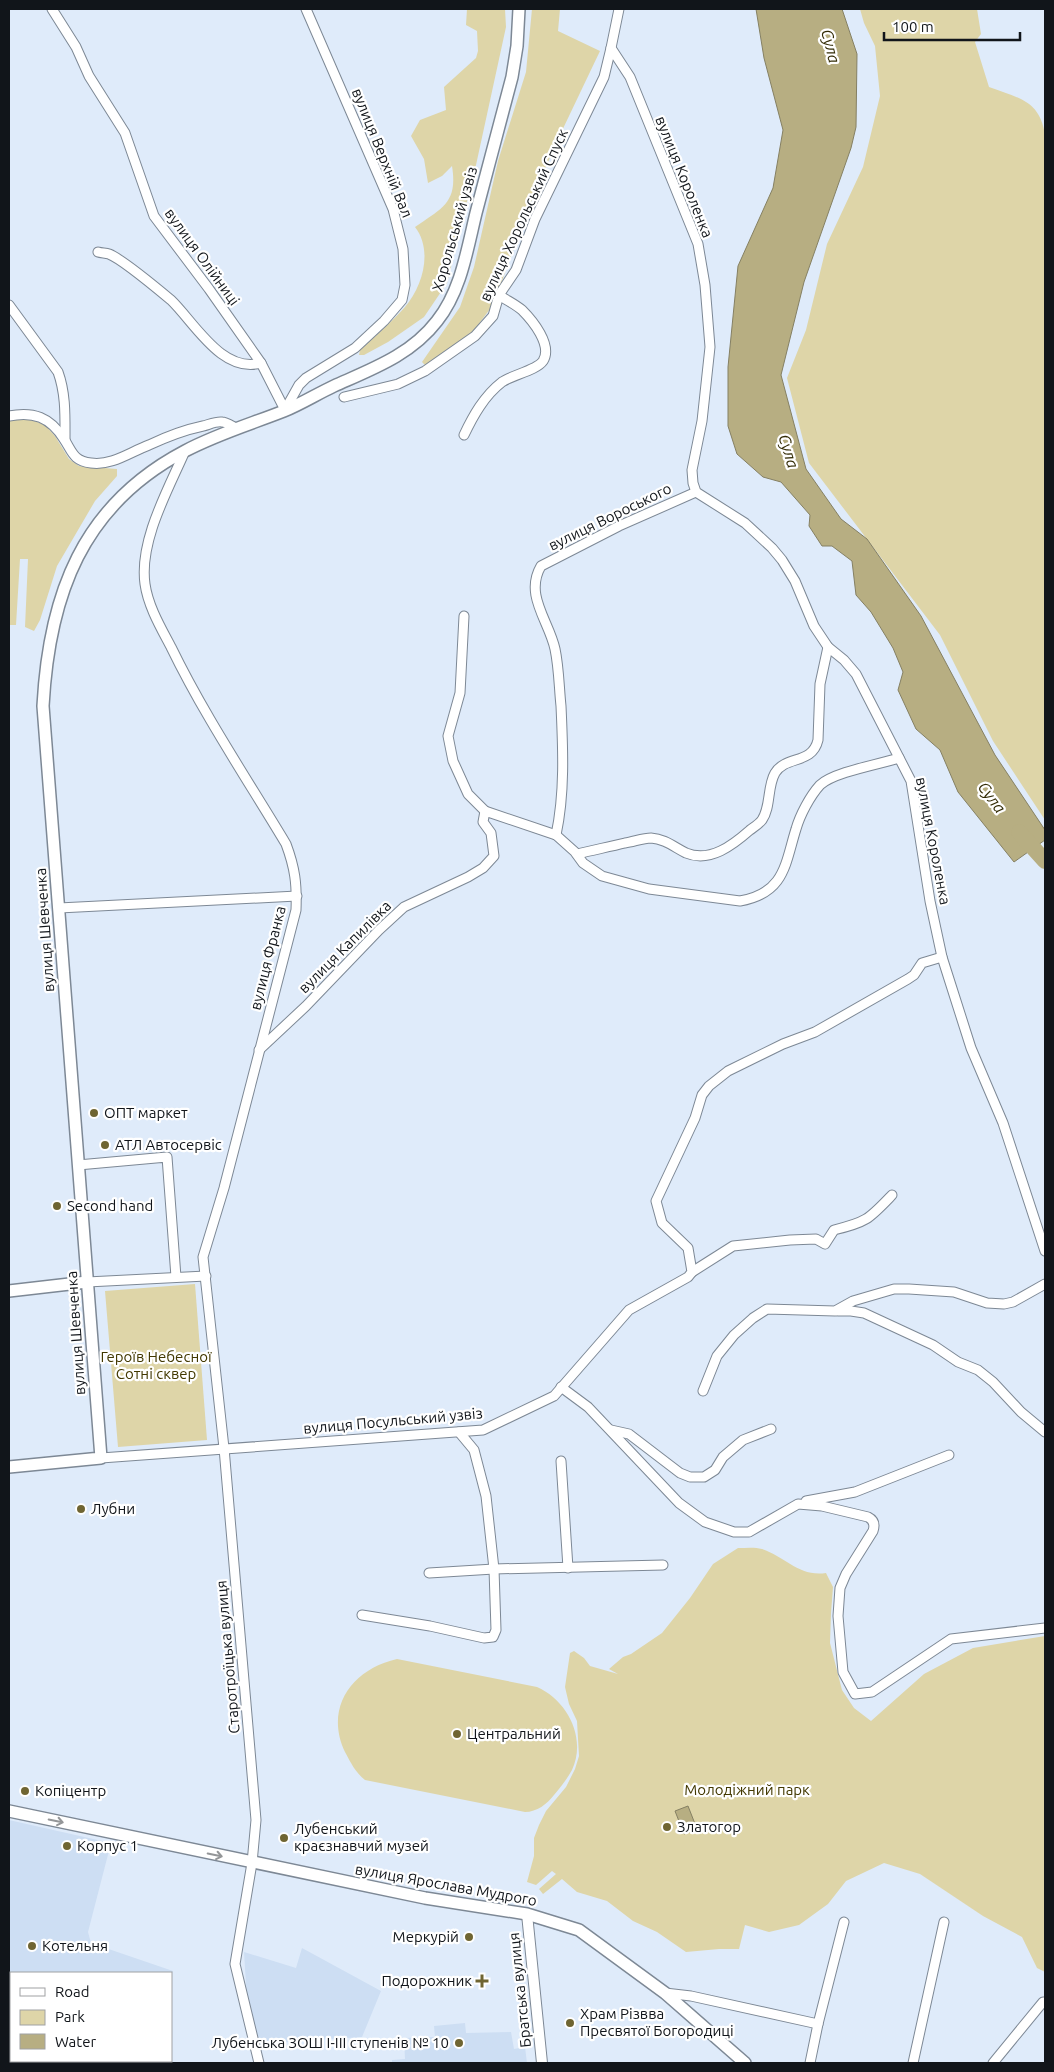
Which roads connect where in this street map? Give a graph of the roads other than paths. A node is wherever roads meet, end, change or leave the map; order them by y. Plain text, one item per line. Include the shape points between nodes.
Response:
1 (52, 9) edge
2 (306, 9) edge
3 (519, 9) edge
4 (619, 9) edge
5 (611, 48) junction
6 (98, 252) dead end
7 (499, 295) junction
8 (9, 305) edge
9 (261, 363) junction
10 (344, 397) dead end
11 (285, 410) junction
12 (9, 416) edge
13 (236, 428) junction
14 (464, 435) dead end
15 (65, 440) junction
16 (185, 451) junction
17 (696, 492) junction
18 (464, 616) dead end
19 (828, 647) junction
20 (899, 758) junction
21 (485, 811) junction
22 (556, 835) junction
23 (576, 854) junction
24 (297, 896) junction
25 (59, 908) junction
26 (942, 958) junction
27 (259, 1050) junction
28 (78, 1165) junction
29 (892, 1195) dead end
30 (1045, 1252) edge
31 (692, 1272) junction
32 (206, 1276) junction
33 (176, 1277) junction
34 (87, 1282) junction
35 (1045, 1284) edge
36 (9, 1291) edge
37 (835, 1311) junction
38 (561, 1387) junction
39 (702, 1391) dead end
40 (610, 1430) junction
41 (771, 1430) dead end
42 (460, 1432) junction
43 (1045, 1432) edge
44 (224, 1448) junction
45 (948, 1456) dead end
46 (101, 1458) junction
47 (561, 1461) dead end
48 (9, 1467) edge
49 (798, 1504) junction
50 (663, 1565) dead end
51 (568, 1568) junction
52 (494, 1569) junction
53 (429, 1573) dead end
54 (362, 1615) dead end
55 (1045, 1628) edge
56 (9, 1811) edge
57 (252, 1863) junction
58 (527, 1914) junction
59 (844, 1922) dead end
60 (944, 1922) dead end
61 (665, 1993) junction
62 (1045, 2002) edge
63 (818, 2024) junction
64 (259, 2063) edge
65 (542, 2063) edge
66 (745, 2063) edge
67 (810, 2063) edge
68 (913, 2063) edge
69 (993, 2063) edge

1 - 9 street, вулиця Олійниці via 125,133 154,216
2 - 11 street, вулиця Верхній Вал via 393,209 403,249 405,285 402,300 384,321 354,348 306,378
3 - 11 main road, Хорольський узвіз via 512,77 457,287 449,304 426,334 396,358
4 - 5 street
5 - 7 street, вулиця Хорольський Спуск via 604,77 535,219 516,270
5 - 17 street, вулиця Короленка via 630,77 698,244 710,347 702,421 692,470
6 - 9 street via 118,259 171,301 212,346 236,362
7 - 10 street, вулиця Хорольський Спуск via 493,316 476,336 440,362 398,384
7 - 14 street via 521,310 537,328 543,339 543,360 502,382 483,401
8 - 15 street via 58,372 64,401
9 - 11 street, вулиця Олійниці
11 - 13 main road, Хорольський узвіз
12 - 15 street via 25,413 37,416 52,424
13 - 15 street via 221,422 200,427 147,445 124,457 91,463 69,451
13 - 16 main road, Хорольський узвіз
16 - 24 street, вулиця Франка via 154,523 146,557 145,584 153,613 189,685 286,844 295,866
16 - 25 main road, вулиця Шевченка via 148,473 106,512 81,547 55,616 45,667 43,706
17 - 19 street, вулиця Короленка via 745,523 772,548 795,581 814,626
17 - 22 street, вулиця Вороського via 619,526 541,566 536,574 534,591 555,647 558,665 563,767
18 - 21 street via 460,693 448,736 453,761 468,794
19 - 20 street, вулиця Короленка via 856,674
19 - 23 street via 820,684 816,748 808,756 782,765 776,772 761,821 739,840 726,850 713,854 687,853 665,841 648,838
20 - 23 street via 835,776 820,785 796,828 786,867 773,886 752,899 740,901 649,889 602,876
20 - 26 street, вулиця Короленка via 910,781
21 - 22 street
21 - 27 street, вулиця Капилівка via 483,822 491,833 494,856 483,868 404,907
22 - 23 street
24 - 25 street
24 - 27 street, вулиця Франка
25 - 28 main road, вулиця Шевченка
26 - 30 street, вулиця Короленка
26 - 31 street via 922,963 908,979 815,1032 782,1044 728,1071 709,1086 702,1095 695,1118 656,1201 662,1223 688,1248
27 - 32 street, вулиця Франка via 203,1257
28 - 33 street via 167,1157
28 - 34 main road, вулиця Шевченка
29 - 31 street, вулиця Посульський узвіз via 871,1218 834,1230 825,1244 816,1239 733,1246
31 - 38 street, вулиця Посульський узвіз via 629,1310
32 - 33 street
32 - 44 street, вулиця Франка
33 - 34 street
34 - 36 main road
34 - 46 main road, вулиця Шевченка
35 - 37 street via 1013,1302 995,1304 954,1292 894,1289 853,1301
37 - 39 street via 767,1309 734,1335 717,1356
37 - 43 street via 864,1313 978,1370
38 - 40 street via 588,1407
38 - 42 street, вулиця Посульський узвіз via 554,1396 483,1430
40 - 41 street via 629,1434 680,1473 704,1477 743,1440
40 - 49 street via 679,1503 705,1522 734,1532 749,1532
42 - 44 street, вулиця Посульський узвіз
42 - 52 street via 474,1450 479,1464
44 - 46 street, вулиця Посульський узвіз
44 - 57 street, Старотроїцька вулиця via 256,1820
45 - 49 street via 855,1492
46 - 48 main road
47 - 51 street
49 - 55 street via 868,1517 874,1523 873,1531 840,1588 838,1616 844,1672 855,1694 872,1692 951,1639
50 - 51 street
51 - 52 street
52 - 53 street
52 - 54 street via 496,1630 493,1637
56 -> 57 main road, вулиця Ярослава Мудрого
57 - 58 main road, вулиця Ярослава Мудрого via 424,1898
57 - 64 street, Старотроїцька вулиця via 236,1964
58 - 61 main road, вулиця Ярослава Мудрого via 579,1930
58 - 65 street, Братська вулиця
59 - 63 street
60 - 68 street
61 - 63 street
61 - 66 main road, вулиця Ярослава Мудрого
62 - 69 street
63 - 67 street

